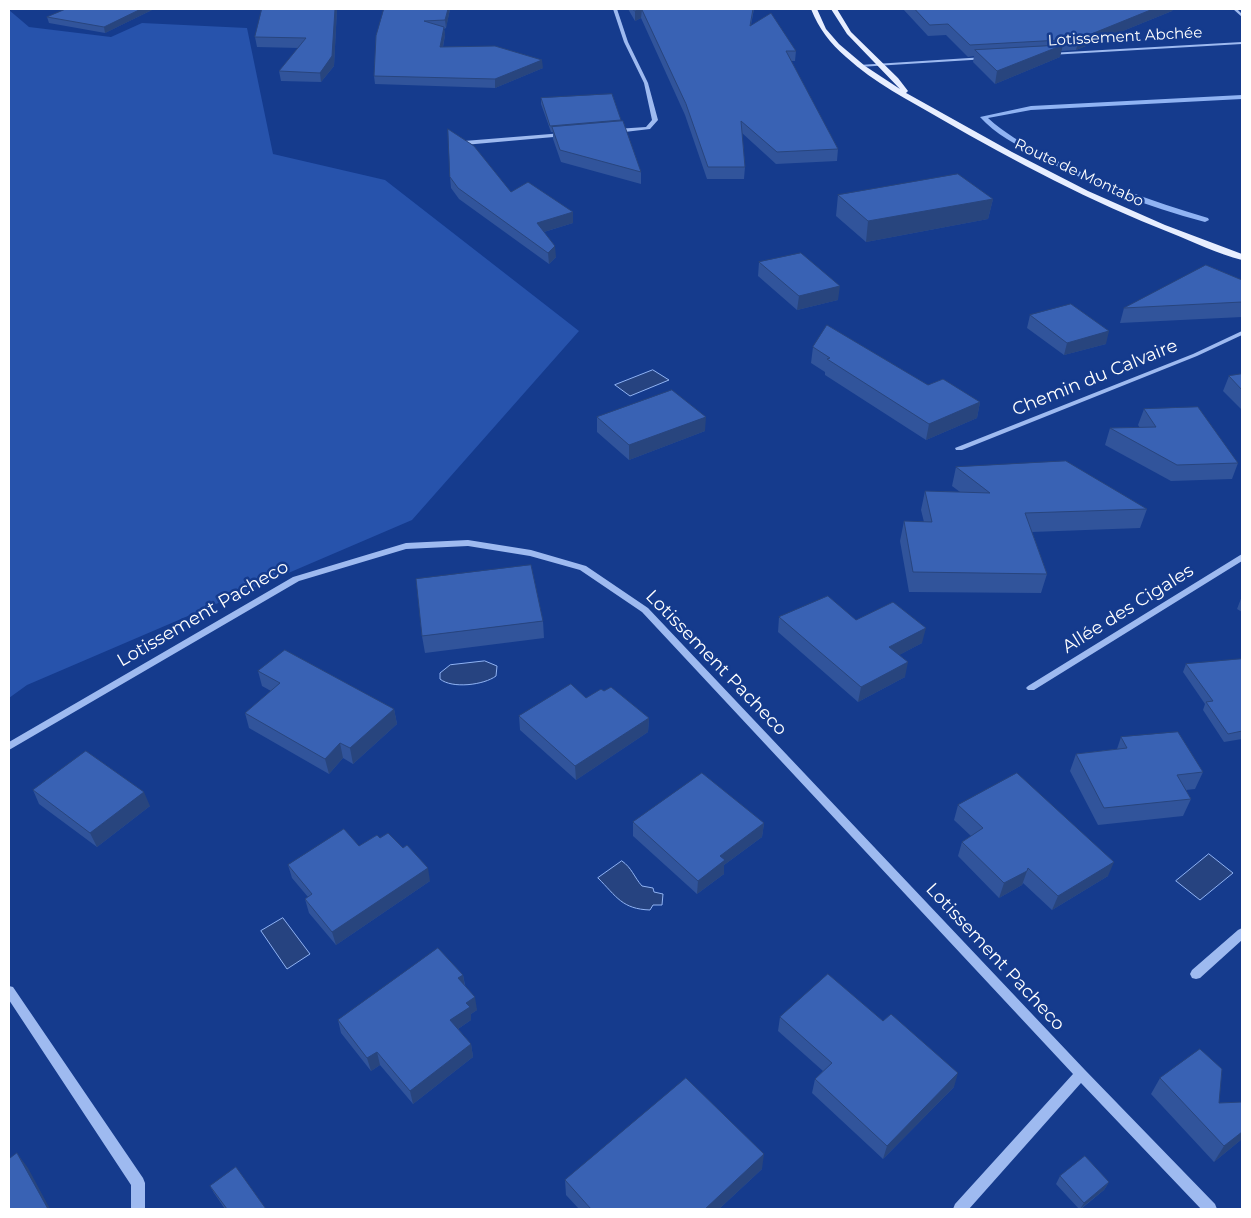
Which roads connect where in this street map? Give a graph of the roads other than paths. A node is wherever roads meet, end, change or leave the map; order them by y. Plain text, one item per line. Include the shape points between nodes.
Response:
1 (615, 9) edge
2 (814, 9) edge
3 (834, 9) edge
4 (1235, 9) edge
5 (1242, 16) edge
6 (1242, 43) edge
7 (1047, 54) edge
8 (988, 58) edge
9 (880, 64) junction
10 (859, 66) junction
11 (912, 99) junction
12 (607, 132) edge
13 (569, 134) edge
14 (464, 142) edge
15 (1242, 257) edge
16 (1242, 333) edge
17 (959, 448) dead end
18 (1242, 558) edge
19 (1031, 688) dead end
20 (9, 746) edge
21 (1242, 933) edge
22 (1196, 974) dead end
23 (9, 991) edge
24 (1080, 1074) junction
25 (138, 1209) edge
26 (960, 1209) edge
27 (1210, 1209) edge

1 - 12 street via 626,42 646,83 656,120 648,128
2 - 10 main road, Route de Montabo via 824,31
3 - 9 main road, Route de Montabo via 849,33
4 - 5 street
6 - 7 street, Lotissement Abchée
8 - 9 street
9 - 10 street
9 - 11 main road, Route de Montabo
10 - 11 main road, Route de Montabo
11 - 15 main road, Route de Montabo via 1074,189
13 - 14 street
16 - 17 street, Chemin du Calvaire via 1195,355
18 - 19 street, Allée des Cigales
20 - 24 street, Lotissement Pacheco via 296,579 406,546 468,544 531,553 583,568 645,610
21 - 22 street
23 - 25 street via 138,1183
24 - 26 street
24 - 27 street, Lotissement Pacheco

